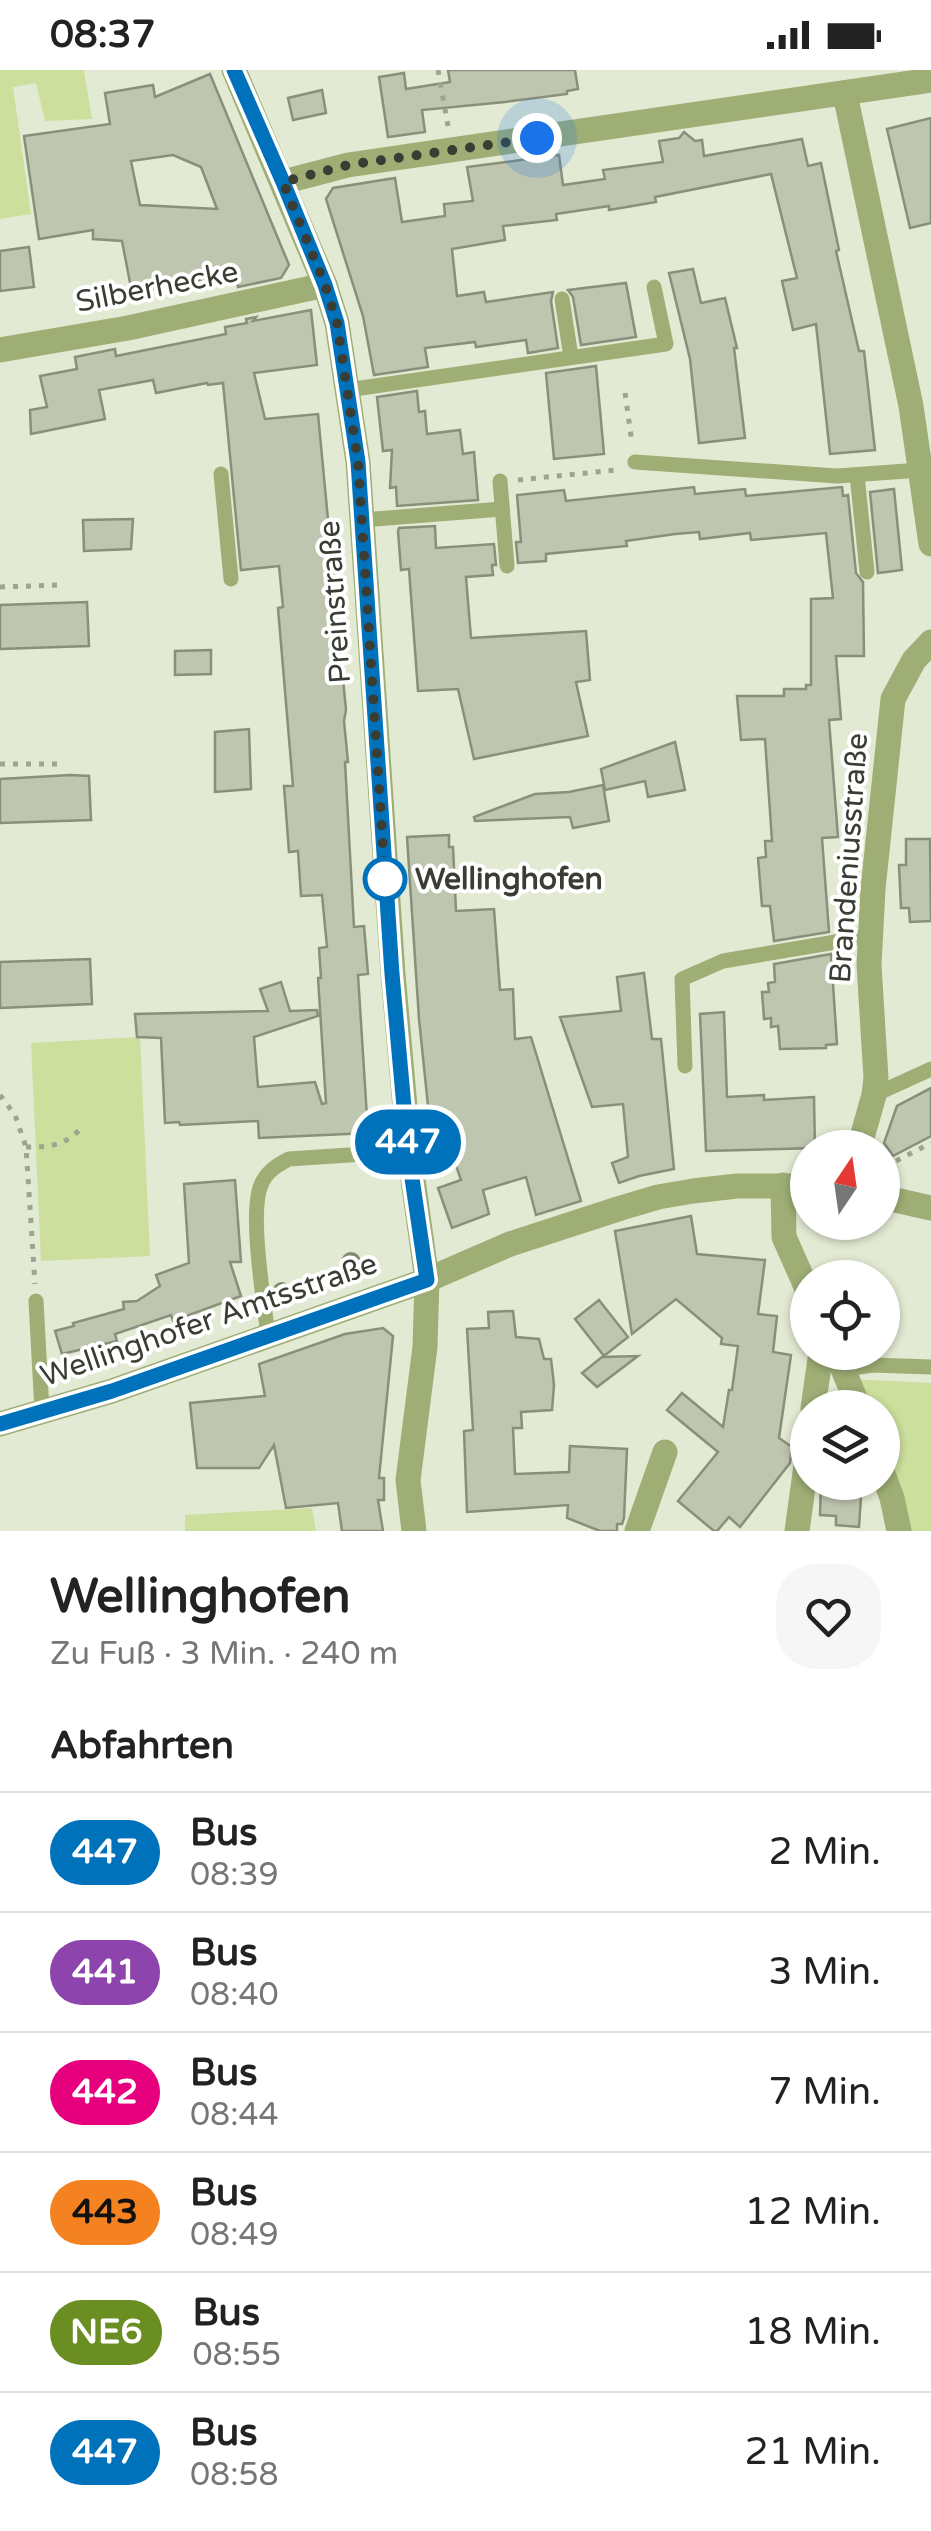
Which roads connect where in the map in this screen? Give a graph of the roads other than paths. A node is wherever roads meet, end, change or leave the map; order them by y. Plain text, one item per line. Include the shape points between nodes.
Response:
1 (234, 70) edge
2 (931, 80) edge
3 (845, 94) junction
4 (283, 182) junction
5 (325, 285) junction
6 (654, 288) dead end
7 (562, 299) dead end
8 (0, 350) edge
9 (571, 357) junction
10 (347, 390) junction
11 (634, 462) road end
12 (921, 470) junction
13 (221, 474) dead end
14 (857, 475) junction
15 (500, 481) dead end
16 (502, 509) junction
17 (362, 520) junction
18 (931, 544) edge
19 (507, 566) dead end
20 (867, 572) dead end
21 (231, 579) dead end
22 (931, 642) edge
23 (870, 936) junction
24 (685, 1066) dead end
25 (931, 1068) edge
26 (874, 1095) junction
27 (864, 1130) edge
28 (408, 1151) junction
29 (790, 1185) edge
30 (900, 1192) edge
31 (931, 1208) edge
32 (790, 1209) edge
33 (794, 1260) edge
34 (427, 1280) junction
35 (36, 1301) road end
36 (268, 1335) junction
37 (900, 1366) edge
38 (931, 1367) edge
39 (42, 1412) junction
40 (0, 1424) edge
41 (666, 1452) dead end
42 (801, 1500) edge
43 (892, 1500) edge
44 (414, 1531) edge
45 (636, 1531) edge
46 (797, 1531) edge
47 (899, 1531) edge

1 - 4 street, Preinstraße
2 - 3 street
3 - 4 street via 348,165
3 - 12 street
4 - 5 street, Preinstraße
5 - 8 street, Silberhecke
5 - 10 street, Preinstraße
6 - 9 lane via 666,344
7 - 9 lane
9 - 10 lane
10 - 17 street, Preinstraße
11 - 14 lane
12 - 14 lane
12 - 18 street
13 - 21 lane
14 - 20 lane
15 - 16 lane
16 - 17 lane
16 - 19 lane
17 - 28 street, Preinstraße
22 - 23 street, Brandeniusstraße via 893,699
23 - 24 lane via 723,962 682,980
23 - 26 street, Brandeniusstraße
25 - 26 lane
26 - 27 street, Brandeniusstraße
28 - 34 street, Preinstraße
28 - 36 lane via 289,1158 274,1166 260,1185 257,1213
29 - 34 street, Wellinghofer Amtsstraße via 658,1197 510,1244
30 - 31 street
32 - 33 street via 784,1237
34 - 36 street, Wellinghofer Amtsstraße
34 - 44 street, Preinstraße via 408,1480
35 - 39 lane
36 - 39 street, Wellinghofer Amtsstraße
37 - 38 lane
39 - 40 street, Wellinghofer Amtsstraße
41 - 45 street
42 - 46 street
43 - 47 street

